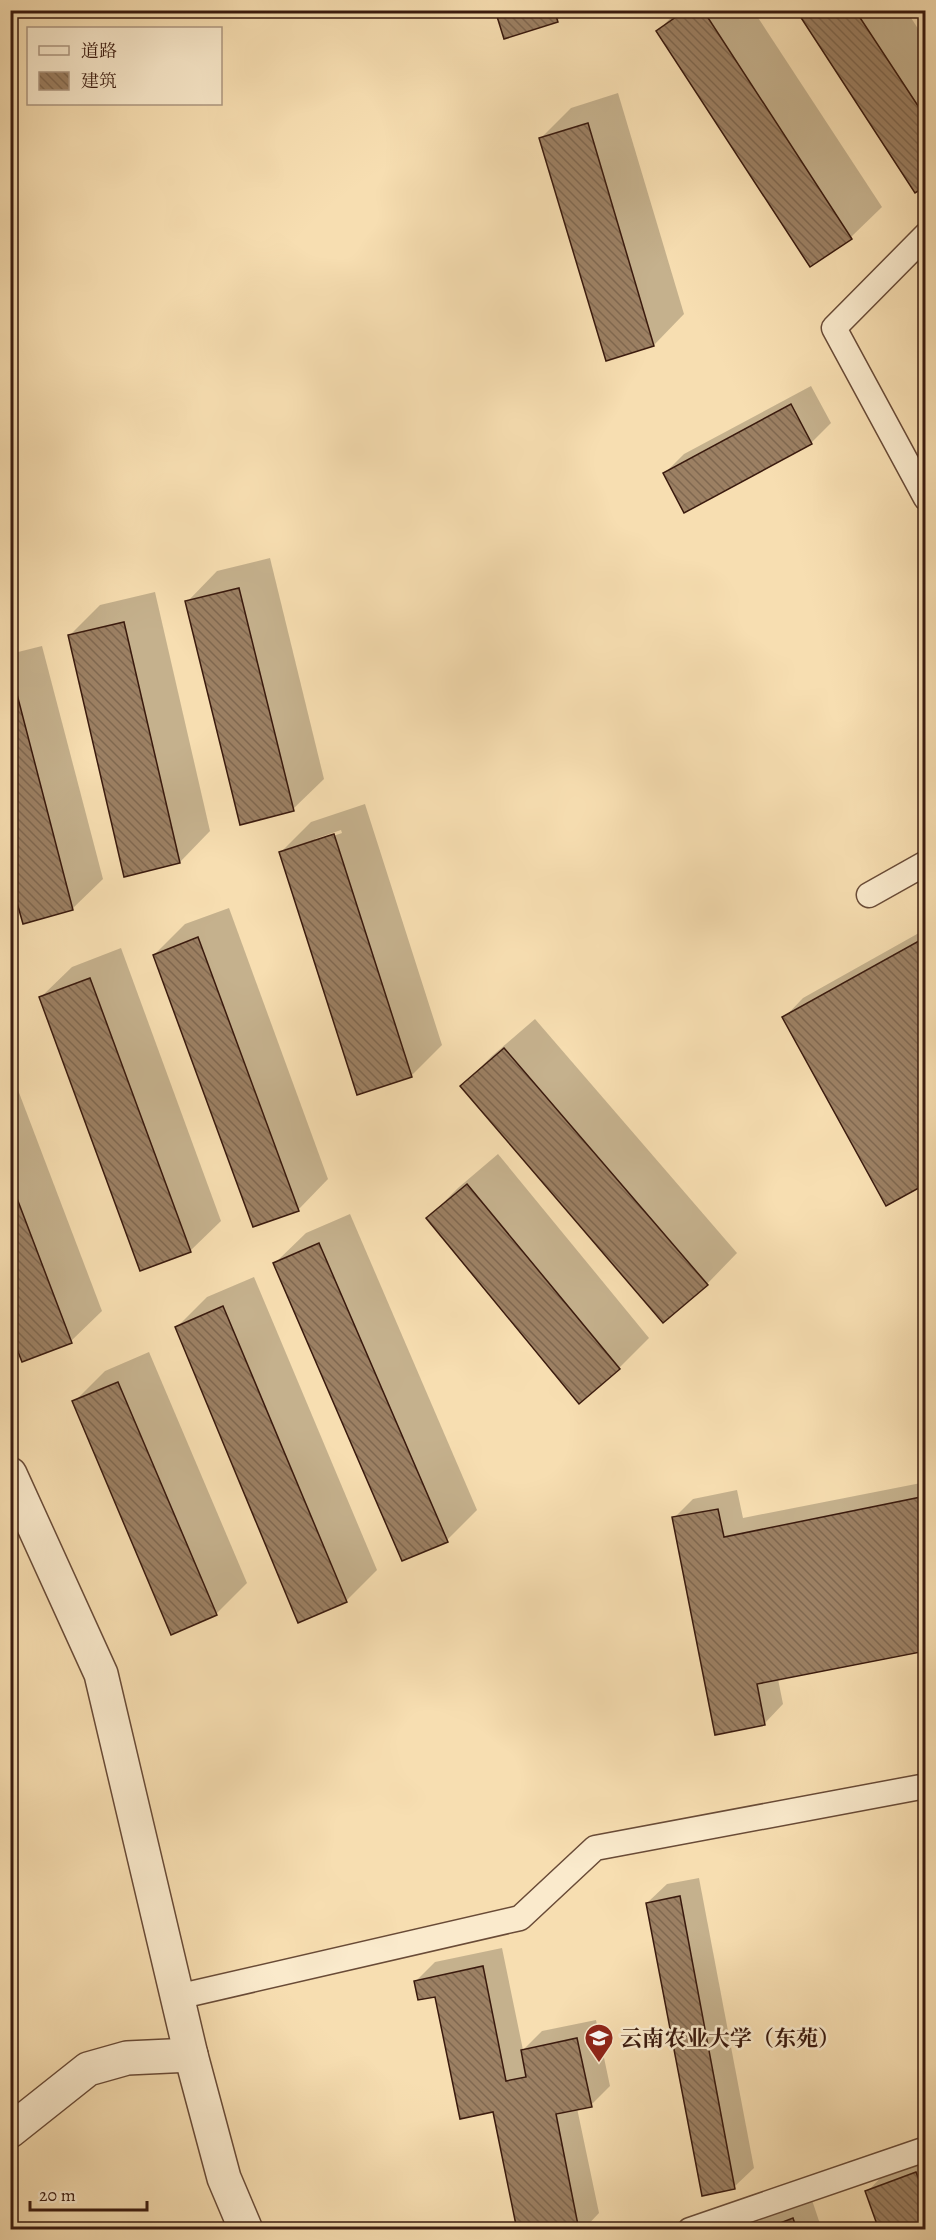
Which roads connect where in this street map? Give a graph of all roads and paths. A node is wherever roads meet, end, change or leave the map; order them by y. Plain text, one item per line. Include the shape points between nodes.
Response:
1 (926, 235) edge
2 (926, 498) edge
3 (926, 863) edge
4 (869, 895) dead end
5 (10, 1474) edge
6 (926, 1786) edge
7 (177, 1997) junction
8 (191, 2055) junction
9 (10, 2131) edge
10 (926, 2149) edge
11 (246, 2229) edge
12 (690, 2229) edge

1 - 2 lane via 834,328
3 - 4 lane
5 - 7 street via 101,1674
6 - 7 lane via 595,1848 520,1918
7 - 8 street
8 - 9 street via 127,2058 88,2069
8 - 11 street via 224,2178
10 - 12 lane

